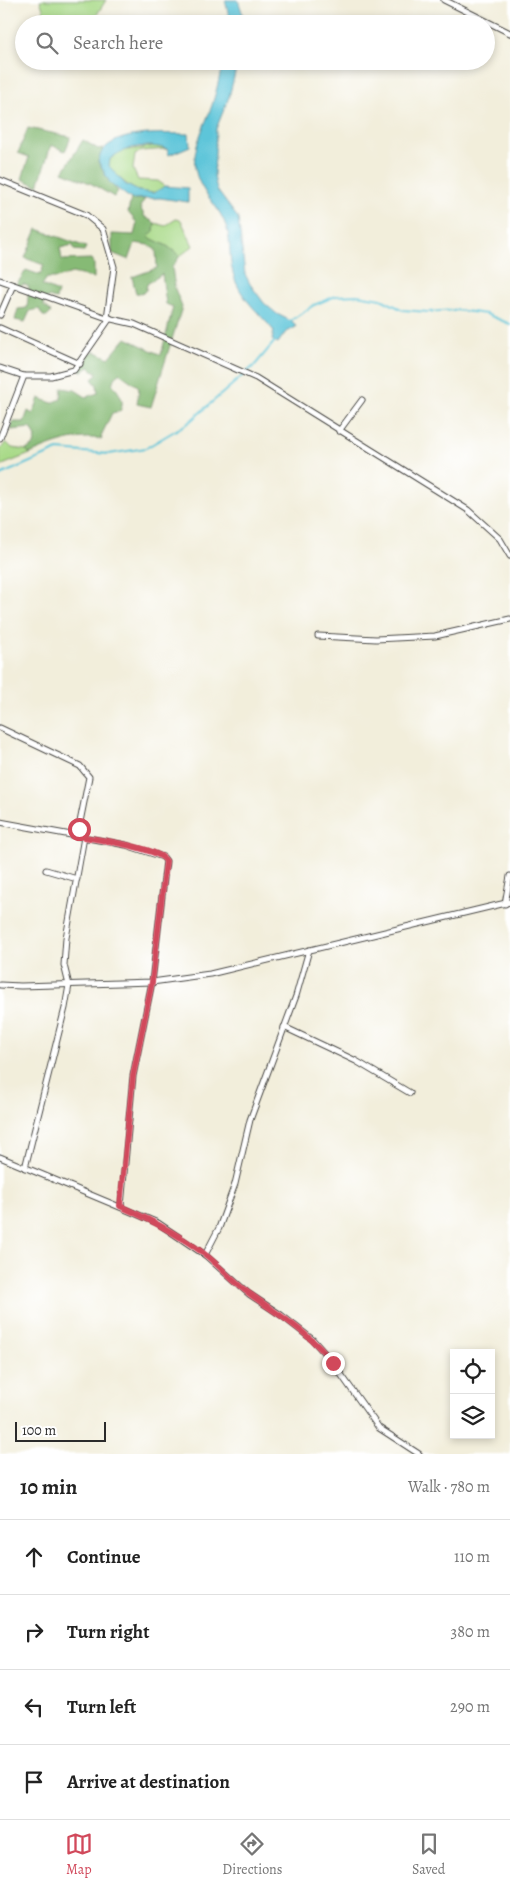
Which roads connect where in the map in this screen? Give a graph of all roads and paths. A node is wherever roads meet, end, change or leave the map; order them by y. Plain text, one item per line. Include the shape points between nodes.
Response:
1 (444, 0) edge
2 (474, 15) edge
3 (495, 26) edge
4 (510, 33) edge
5 (0, 180) edge
6 (0, 280) edge
7 (14, 285) junction
8 (0, 315) edge
9 (108, 318) junction
10 (0, 328) edge
11 (80, 364) junction
12 (0, 368) edge
13 (24, 376) junction
14 (362, 400) dead end
15 (339, 430) junction
16 (0, 438) edge
17 (510, 556) edge
18 (510, 620) edge
19 (318, 636) dead end
20 (0, 728) edge
21 (0, 822) edge
22 (84, 837) junction
23 (46, 870) dead end
24 (510, 876) edge
25 (77, 879) junction
26 (507, 903) edge
27 (310, 950) junction
28 (152, 982) junction
29 (0, 985) edge
30 (68, 985) junction
31 (284, 1027) junction
32 (410, 1093) dead end
33 (0, 1156) edge
34 (25, 1168) junction
35 (120, 1206) junction
36 (205, 1255) junction
37 (419, 1454) edge

1 - 2 street
3 - 4 street
5 - 9 street via 86,214 103,229 114,267
6 - 7 street
7 - 8 street
7 - 9 street
9 - 11 street
9 - 15 street via 134,324 256,378
10 - 11 street
11 - 13 street via 70,372
12 - 13 street
13 - 16 street
14 - 15 street
15 - 17 street via 468,510 500,539
18 - 19 street via 435,636 376,639
20 - 22 street via 80,766 88,773 79,827
21 - 22 street
22 - 25 street
22 - 28 street via 126,845 165,858
23 - 25 street
24 - 26 street
25 - 30 street via 66,938
26 - 27 street
27 - 28 street via 210,974
27 - 31 street
28 - 30 street
28 - 35 street via 133,1076
29 - 30 street
30 - 34 street via 62,1024
31 - 32 street via 356,1060
31 - 36 street via 248,1127 235,1184
33 - 34 street
34 - 35 street
35 - 36 street via 158,1224
36 - 37 street via 249,1294 313,1340 379,1428

